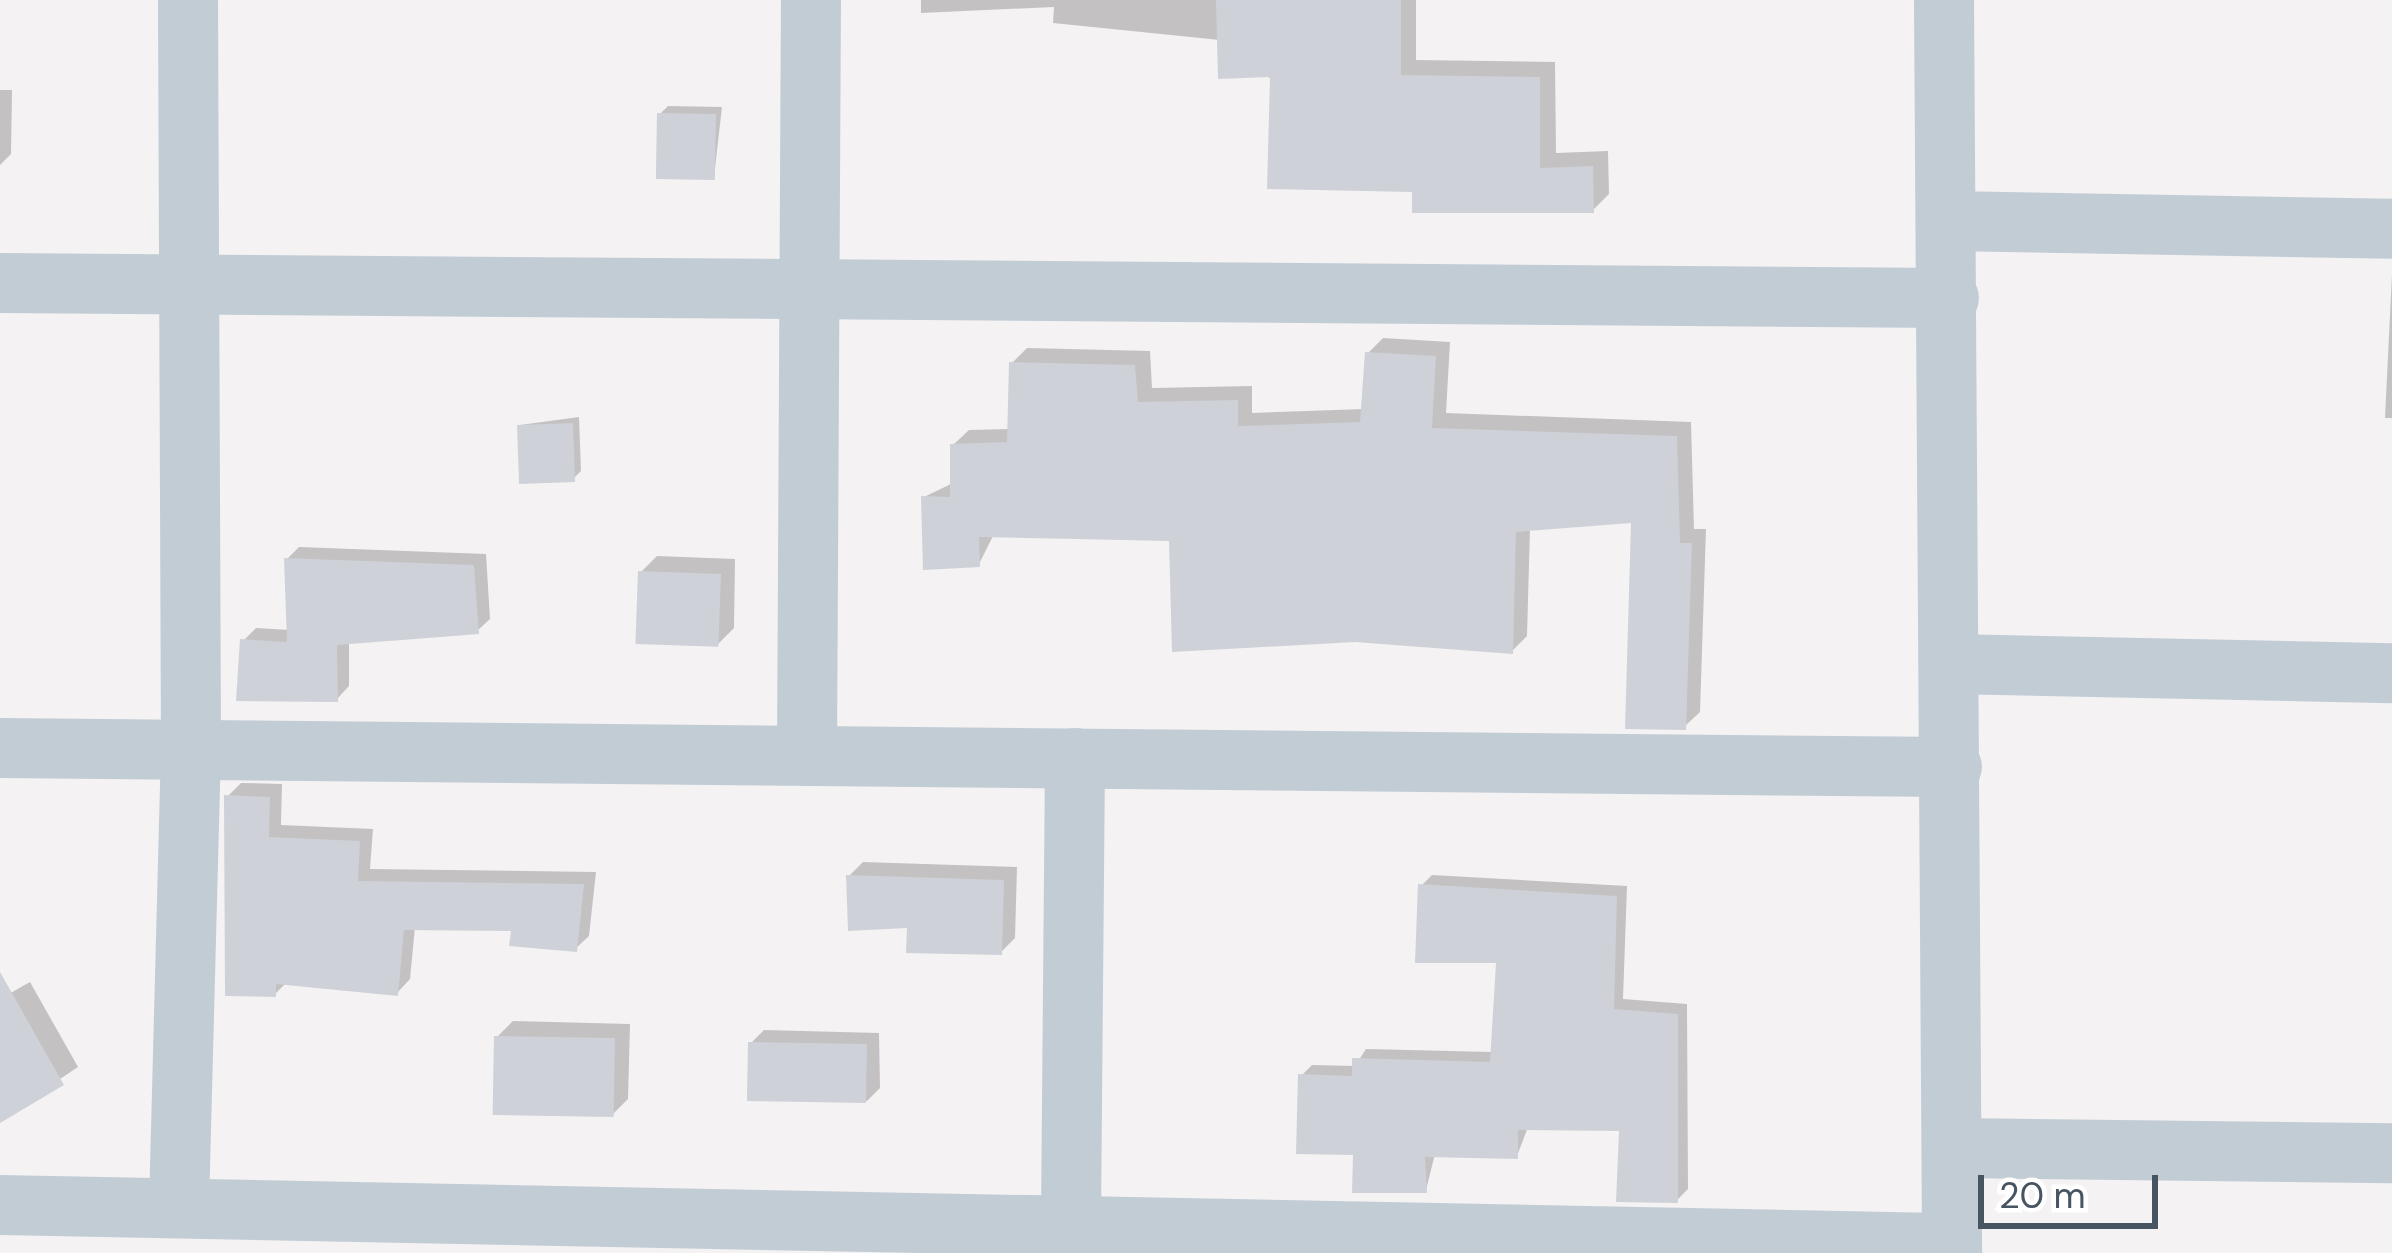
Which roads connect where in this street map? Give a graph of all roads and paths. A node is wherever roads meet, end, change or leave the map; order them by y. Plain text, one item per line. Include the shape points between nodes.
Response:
1 (188, 0) edge
2 (811, 0) edge
3 (1944, 0) edge
4 (1949, 221) junction
5 (2392, 229) edge
6 (0, 283) edge
7 (189, 285) junction
8 (807, 293) junction
9 (1949, 298) junction
10 (1952, 664) junction
11 (2392, 673) edge
12 (191, 746) junction
13 (0, 748) edge
14 (807, 756) junction
15 (1075, 758) junction
16 (1952, 767) junction
17 (1957, 1148) junction
18 (2392, 1153) edge
19 (0, 1205) edge
20 (179, 1206) junction
21 (1071, 1218) junction
22 (766, 1234) edge
23 (1324, 1243) edge
24 (1952, 1248) edge

1 - 7 street
2 - 8 street
3 - 4 street
4 - 5 street
4 - 9 street
6 - 7 street
7 - 8 street
7 - 12 street
8 - 9 street
8 - 14 street
9 - 10 street
10 - 11 street
10 - 16 street
12 - 13 street
12 - 14 street
12 - 20 street
14 - 15 street
15 - 16 street
15 - 21 street
16 - 17 street
17 - 18 street
17 - 24 street
19 - 20 street
20 - 22 street
21 - 22 street
21 - 23 street
23 - 24 street

